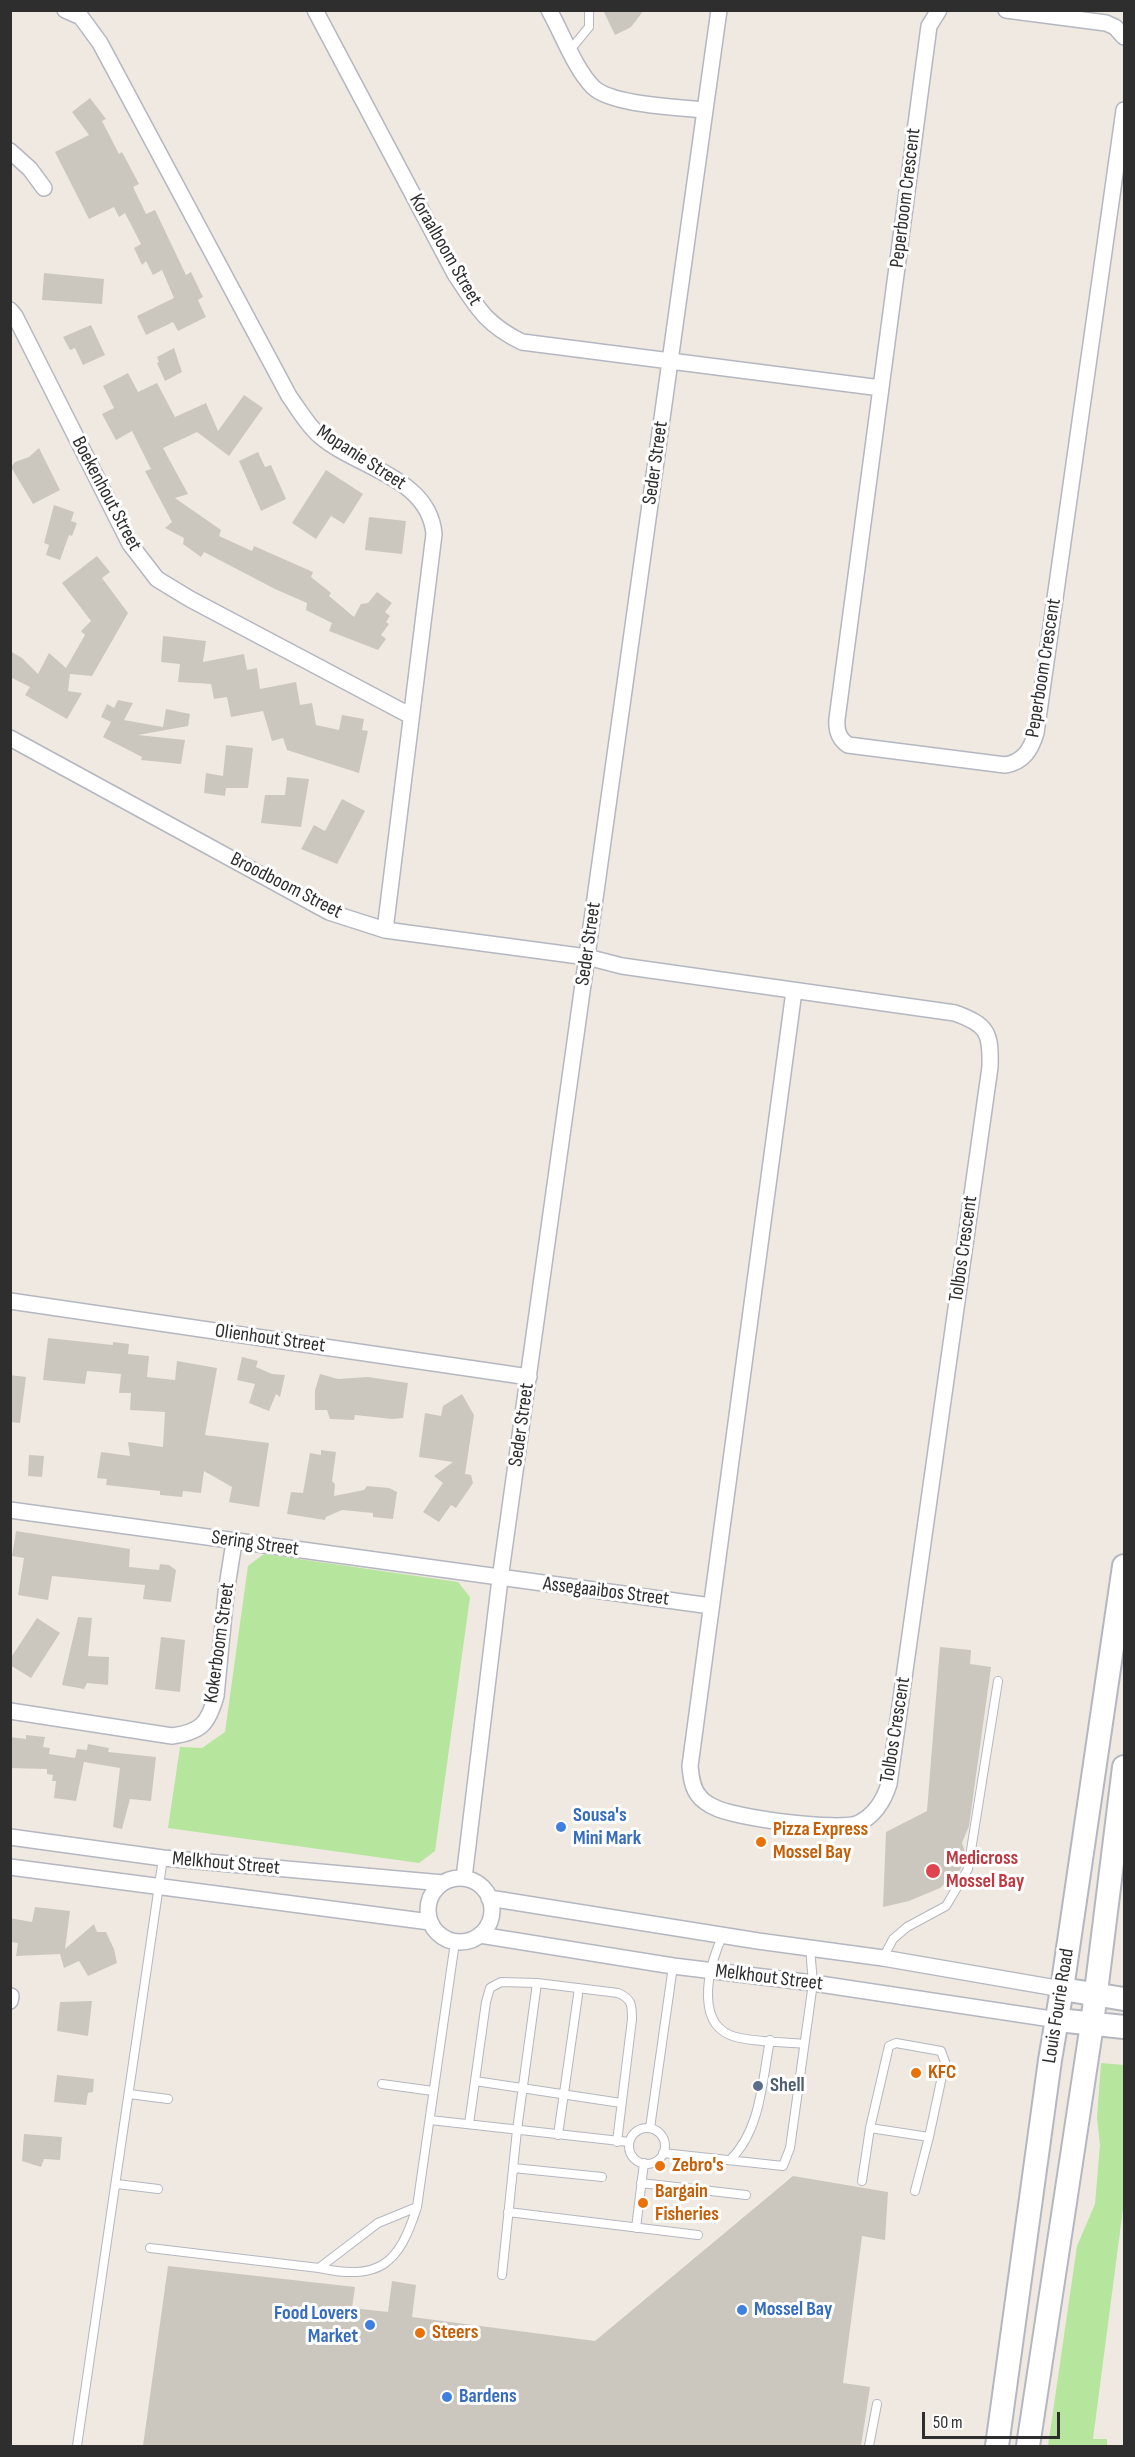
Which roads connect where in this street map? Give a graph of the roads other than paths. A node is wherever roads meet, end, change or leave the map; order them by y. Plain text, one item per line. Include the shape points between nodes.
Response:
1 (65, 10) edge
2 (315, 10) edge
3 (549, 10) edge
4 (589, 10) edge
5 (719, 10) edge
6 (939, 10) edge
7 (1006, 10) edge
8 (1125, 37) edge
9 (570, 50) junction
10 (705, 110) junction
11 (1125, 110) edge
12 (10, 151) edge
13 (44, 188) dead end
14 (10, 310) edge
15 (670, 362) junction
16 (881, 388) junction
17 (411, 716) junction
18 (10, 738) edge
19 (385, 930) junction
20 (587, 957) junction
21 (794, 991) junction
22 (10, 1301) edge
23 (529, 1377) junction
24 (10, 1510) edge
25 (234, 1542) junction
26 (1125, 1566) edge
27 (500, 1579) junction
28 (711, 1606) junction
29 (998, 1681) dead end
30 (10, 1711) edge
31 (1125, 1767) edge
32 (10, 1837) edge
33 (163, 1858) junction
34 (10, 1867) edge
35 (464, 1878) junction
36 (443, 1883) junction
37 (159, 1887) junction
38 (489, 1898) junction
39 (430, 1922) junction
40 (480, 1935) junction
41 (723, 1935) junction
42 (455, 1942) junction
43 (810, 1948) junction
44 (883, 1958) junction
45 (673, 1966) junction
46 (709, 1970) junction
47 (537, 1983) junction
48 (813, 1983) junction
49 (579, 1988) junction
50 (1062, 1989) junction
51 (1096, 1994) junction
52 (11, 1996) edge
53 (1125, 1999) edge
54 (10, 2001) edge
55 (1058, 2020) junction
56 (1092, 2024) junction
57 (1125, 2027) edge
58 (770, 2040) junction
59 (804, 2044) junction
60 (475, 2081) junction
61 (382, 2084) dead end
62 (523, 2088) junction
63 (433, 2091) junction
64 (129, 2094) junction
65 (564, 2095) junction
66 (168, 2099) dead end
67 (621, 2103) junction
68 (430, 2120) junction
69 (469, 2124) junction
70 (650, 2128) junction
71 (870, 2128) junction
72 (517, 2130) junction
73 (558, 2135) junction
74 (929, 2137) junction
75 (617, 2142) junction
76 (629, 2142) junction
77 (663, 2153) junction
78 (730, 2160) junction
79 (644, 2163) junction
80 (513, 2168) junction
81 (602, 2178) dead end
82 (862, 2181) dead end
83 (641, 2183) junction
84 (117, 2184) junction
85 (158, 2189) dead end
86 (915, 2192) dead end
87 (746, 2195) dead end
88 (417, 2207) junction
89 (508, 2212) junction
90 (636, 2228) junction
91 (698, 2235) dead end
92 (150, 2248) dead end
93 (319, 2268) junction
94 (502, 2275) dead end
95 (877, 2403) dead end
96 (77, 2446) edge
97 (869, 2446) edge
98 (997, 2446) edge
99 (1028, 2446) edge

1 - 17 street, Mopanie Street via 81,17 100,43 289,396 305,419 320,437 416,492 432,516 434,534
2 - 15 street, Koraalboom Street via 455,274 481,314 499,330 522,342
3 - 9 street
4 - 9 lane via 589,27
5 - 10 street, Seder Street
6 - 16 street, Peperboom Crescent via 929,26
7 - 8 street via 1106,23
9 - 10 street via 592,86 607,96
10 - 15 street, Seder Street
11 - 16 street, Peperboom Crescent via 1036,733 1031,749 1013,764 854,747 842,741 839,734 837,720
12 - 13 street
14 - 17 street, Boekenhout Street via 130,544 157,579
15 - 16 street
15 - 20 street, Seder Street
17 - 19 street, Mopanie Street
18 - 19 street, Broodboom Street via 329,912
19 - 20 street, Broodboom Street
20 - 21 street, Tolbos Crescent via 622,966
20 - 23 street, Seder Street
21 - 28 street, Tolbos Crescent
21 - 28 street, Tolbos Crescent via 956,1013 977,1023 989,1038 990,1067 889,1784 881,1804 869,1817 844,1827 746,1817 714,1808 699,1796 690,1766
22 - 23 street, Olienhout Street
23 - 27 street, Seder Street
24 - 25 street, Sering Street
25 - 27 street, Sering Street
25 - 30 street, Kokerboom Street via 216,1696 203,1726 172,1736
26 - 50 main road, Louis Fourie Road
27 - 28 street, Assegaaibos Street
27 - 35 street, Seder Street
29 - 44 lane via 968,1869 946,1905 893,1938
31 - 51 main road, Louis Fourie Road
32 - 33 street, Melkhout Street
33 - 36 street, Melkhout Street
33 - 37 lane
34 - 37 street, Melkhout Street
35 - 36 street
35 - 38 street via 484,1889
36 - 39 street via 429,1900
37 - 39 street, Melkhout Street
37 - 64 lane
38 - 40 street via 490,1920
38 - 41 street, Melkhout Street
39 - 42 street via 436,1932
40 - 42 street
40 - 45 street, Melkhout Street
41 - 43 street, Melkhout Street
41 - 46 lane
42 - 63 lane
43 - 44 street, Melkhout Street
43 - 48 lane
44 - 50 street, Melkhout Street
45 - 46 street, Melkhout Street
45 - 70 lane
46 - 48 street, Melkhout Street
46 - 58 lane via 708,1998 717,2024 733,2036
47 - 49 lane
47 - 60 lane via 501,1982 490,1988
47 - 62 lane
48 - 55 street, Melkhout Street
48 - 59 lane
49 - 65 lane
49 - 67 lane via 618,1993 632,2003
50 - 51 main road
50 - 55 main road, Louis Fourie Road
51 - 53 main road
51 - 56 main road, Louis Fourie Road
52 - 54 street
55 - 56 main road
55 - 98 main road, Louis Fourie Road
56 - 57 main road
56 - 99 main road, Louis Fourie Road
58 - 59 lane
58 - 78 lane via 752,2128
59 - 78 lane via 790,2148 783,2166
60 - 62 lane
60 - 69 lane
61 - 63 lane
62 - 65 lane
62 - 72 lane
63 - 68 lane
64 - 66 lane
64 - 84 lane
65 - 67 lane
65 - 73 lane
67 - 75 lane
68 - 69 lane
68 - 88 lane
69 - 72 lane
70 - 76 lane via 639,2129
70 - 77 lane via 663,2137
71 - 74 lane
71 - 74 lane via 889,2046 897,2043 928,2047 941,2051 945,2062
71 - 82 lane
72 - 73 lane
72 - 80 lane
73 - 75 lane
74 - 86 lane
75 - 76 lane
76 - 79 lane via 630,2153
77 - 78 lane
77 - 79 lane via 655,2162
79 - 83 lane
80 - 81 lane
80 - 89 lane
83 - 87 lane
83 - 90 lane
84 - 85 lane
84 - 96 lane
88 - 93 lane via 378,2223
88 - 93 lane via 402,2246 389,2261 355,2273
89 - 90 lane
89 - 94 lane
90 - 91 lane
92 - 93 lane
95 - 97 lane

